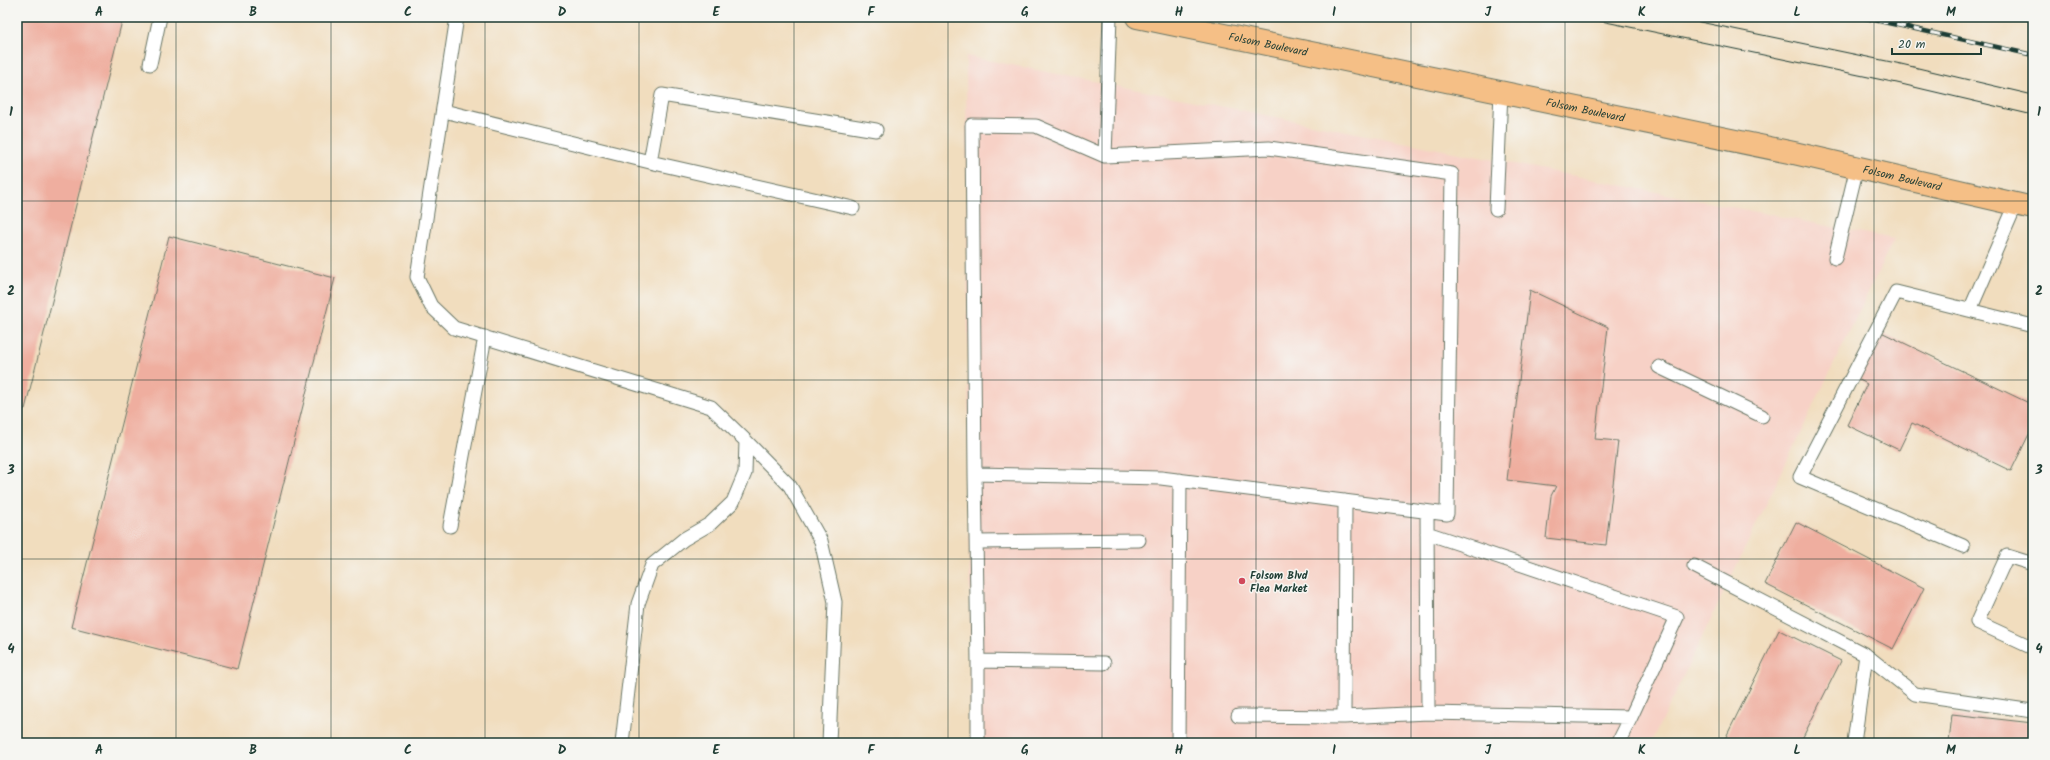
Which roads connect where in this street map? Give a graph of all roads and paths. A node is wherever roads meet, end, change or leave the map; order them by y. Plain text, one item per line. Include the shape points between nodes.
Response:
1 (160, 17) edge
2 (457, 17) edge
3 (1110, 17) edge
4 (1137, 17) edge
5 (150, 64) dead end
6 (1501, 92) junction
7 (444, 111) junction
8 (876, 130) dead end
9 (1105, 156) junction
10 (650, 162) junction
11 (1857, 167) junction
12 (2024, 206) edge
13 (853, 208) dead end
14 (1496, 209) dead end
15 (1835, 258) dead end
16 (1970, 310) junction
17 (2033, 326) edge
18 (485, 337) junction
19 (1659, 367) dead end
20 (1762, 416) dead end
21 (746, 441) junction
22 (975, 474) junction
23 (1180, 480) junction
24 (1345, 501) junction
25 (1427, 512) junction
26 (450, 526) dead end
27 (1426, 533) junction
28 (1139, 540) dead end
29 (977, 542) junction
30 (1962, 546) dead end
31 (2033, 564) edge
32 (1694, 566) dead end
33 (2033, 648) edge
34 (1866, 655) junction
35 (978, 661) junction
36 (1104, 663) dead end
37 (2033, 711) edge
38 (1428, 713) junction
39 (1238, 716) dead end
40 (1631, 716) junction
41 (1344, 717) junction
42 (622, 743) edge
43 (829, 743) edge
44 (978, 743) edge
45 (1178, 743) edge
46 (1618, 743) edge
47 (1854, 743) edge

1 - 5 lane
2 - 7 lane
3 - 9 lane
4 - 6 main road, Folsom Boulevard
6 - 11 main road, Folsom Boulevard
6 - 14 lane
7 - 10 lane
7 - 18 lane via 417,277 431,306 454,328
8 - 10 lane via 662,95
9 - 22 lane via 1036,126 972,125
9 - 25 lane via 1269,148 1452,174 1447,514
10 - 13 lane
11 - 12 main road, Folsom Boulevard
11 - 15 lane
12 - 16 lane
16 - 17 lane
16 - 30 lane via 1896,292 1800,476
18 - 21 lane via 711,407
18 - 26 lane
19 - 20 lane
21 - 42 lane via 745,473 733,502 710,524 684,539 652,565 638,604
21 - 43 lane via 790,486 821,541 835,602
22 - 23 lane
22 - 29 lane
23 - 24 lane
23 - 45 lane
24 - 25 lane
24 - 41 lane
25 - 27 lane
27 - 38 lane
27 - 40 lane via 1677,618
28 - 29 lane
29 - 35 lane
31 - 33 lane via 2008,556 1977,622
32 - 34 lane
34 - 37 lane via 1915,694
34 - 47 lane
35 - 36 lane
35 - 44 lane
38 - 40 lane
38 - 41 lane
39 - 41 lane
40 - 46 lane

